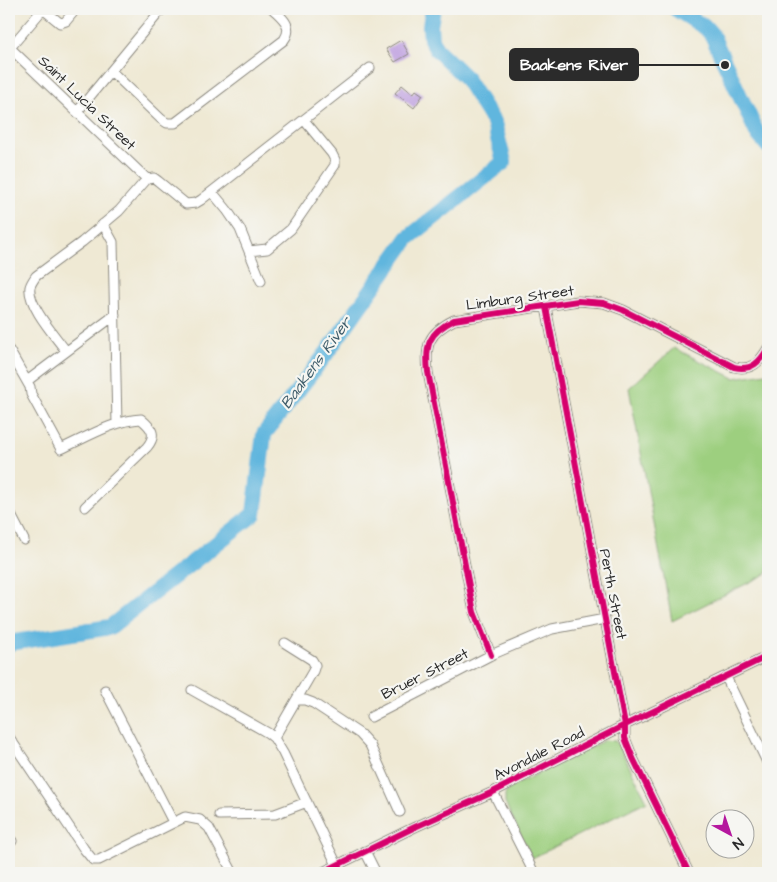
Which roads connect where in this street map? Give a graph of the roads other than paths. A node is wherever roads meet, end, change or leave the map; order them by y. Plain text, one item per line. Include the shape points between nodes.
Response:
1 (43, 9) edge
2 (76, 9) edge
3 (162, 9) edge
4 (273, 9) edge
5 (9, 48) edge
6 (370, 68) dead end
7 (111, 72) junction
8 (77, 112) junction
9 (304, 120) junction
10 (147, 179) junction
11 (212, 192) junction
12 (103, 224) junction
13 (249, 251) junction
14 (261, 281) dead end
15 (546, 307) junction
16 (115, 315) junction
17 (768, 348) edge
18 (9, 350) edge
19 (66, 351) junction
20 (27, 381) junction
21 (117, 424) junction
22 (85, 507) dead end
23 (9, 511) edge
24 (24, 540) dead end
25 (605, 619) junction
26 (285, 643) dead end
27 (491, 655) junction
28 (768, 656) edge
29 (726, 677) junction
30 (105, 690) dead end
31 (192, 690) dead end
32 (296, 700) junction
33 (370, 717) dead end
34 (625, 725) junction
35 (9, 738) edge
36 (274, 738) junction
37 (768, 764) edge
38 (493, 792) junction
39 (307, 802) junction
40 (400, 812) dead end
41 (219, 815) dead end
42 (173, 822) junction
43 (365, 852) junction
44 (337, 865) junction
45 (232, 873) edge
46 (321, 873) edge
47 (376, 873) edge
48 (534, 873) edge
49 (689, 873) edge

1 - 2 street via 60,23
1 - 5 street
3 - 7 street
4 - 7 street via 288,26 284,40 175,123 161,119
5 - 8 street, Saint Lucia Street
6 - 9 street
7 - 8 street
8 - 10 street, Saint Lucia Street
9 - 11 street
9 - 13 street via 332,154 335,165 291,230 267,249
10 - 11 street, Saint Lucia Street via 154,178 186,204 196,203
10 - 12 street
11 - 13 street via 234,220
12 - 16 street via 113,242
12 - 19 street via 36,276 30,287 35,308
13 - 14 street
15 - 17 street, Limburg Street via 578,301 604,303 742,369 761,361
15 - 25 street, Perth Street
15 - 27 street, Limburg Street via 454,320 437,331 427,352 428,372 474,612
16 - 19 street
16 - 21 street
18 - 20 street
19 - 20 street
20 - 21 street via 61,449
21 - 22 street via 141,418 152,431 152,441
23 - 24 street
25 - 27 street, Bruer Street via 552,629
25 - 34 street, Perth Street
26 - 32 street via 315,665
27 - 33 street, Bruer Street
28 - 29 street, Avondale Road
29 - 34 street, Avondale Road
29 - 37 street
30 - 42 street
31 - 36 street
32 - 36 street
32 - 40 street via 313,703 360,734 370,745
34 - 38 street, Avondale Road
34 - 49 street, Perth Street via 625,738 633,758
35 - 42 street via 93,860 99,860
36 - 39 street
38 - 43 street, Avondale Road
38 - 48 street
39 - 41 street via 275,814
39 - 44 street
42 - 45 street via 185,817 200,820 209,828
43 - 44 street, Avondale Road
43 - 47 street
44 - 46 street, Avondale Road

